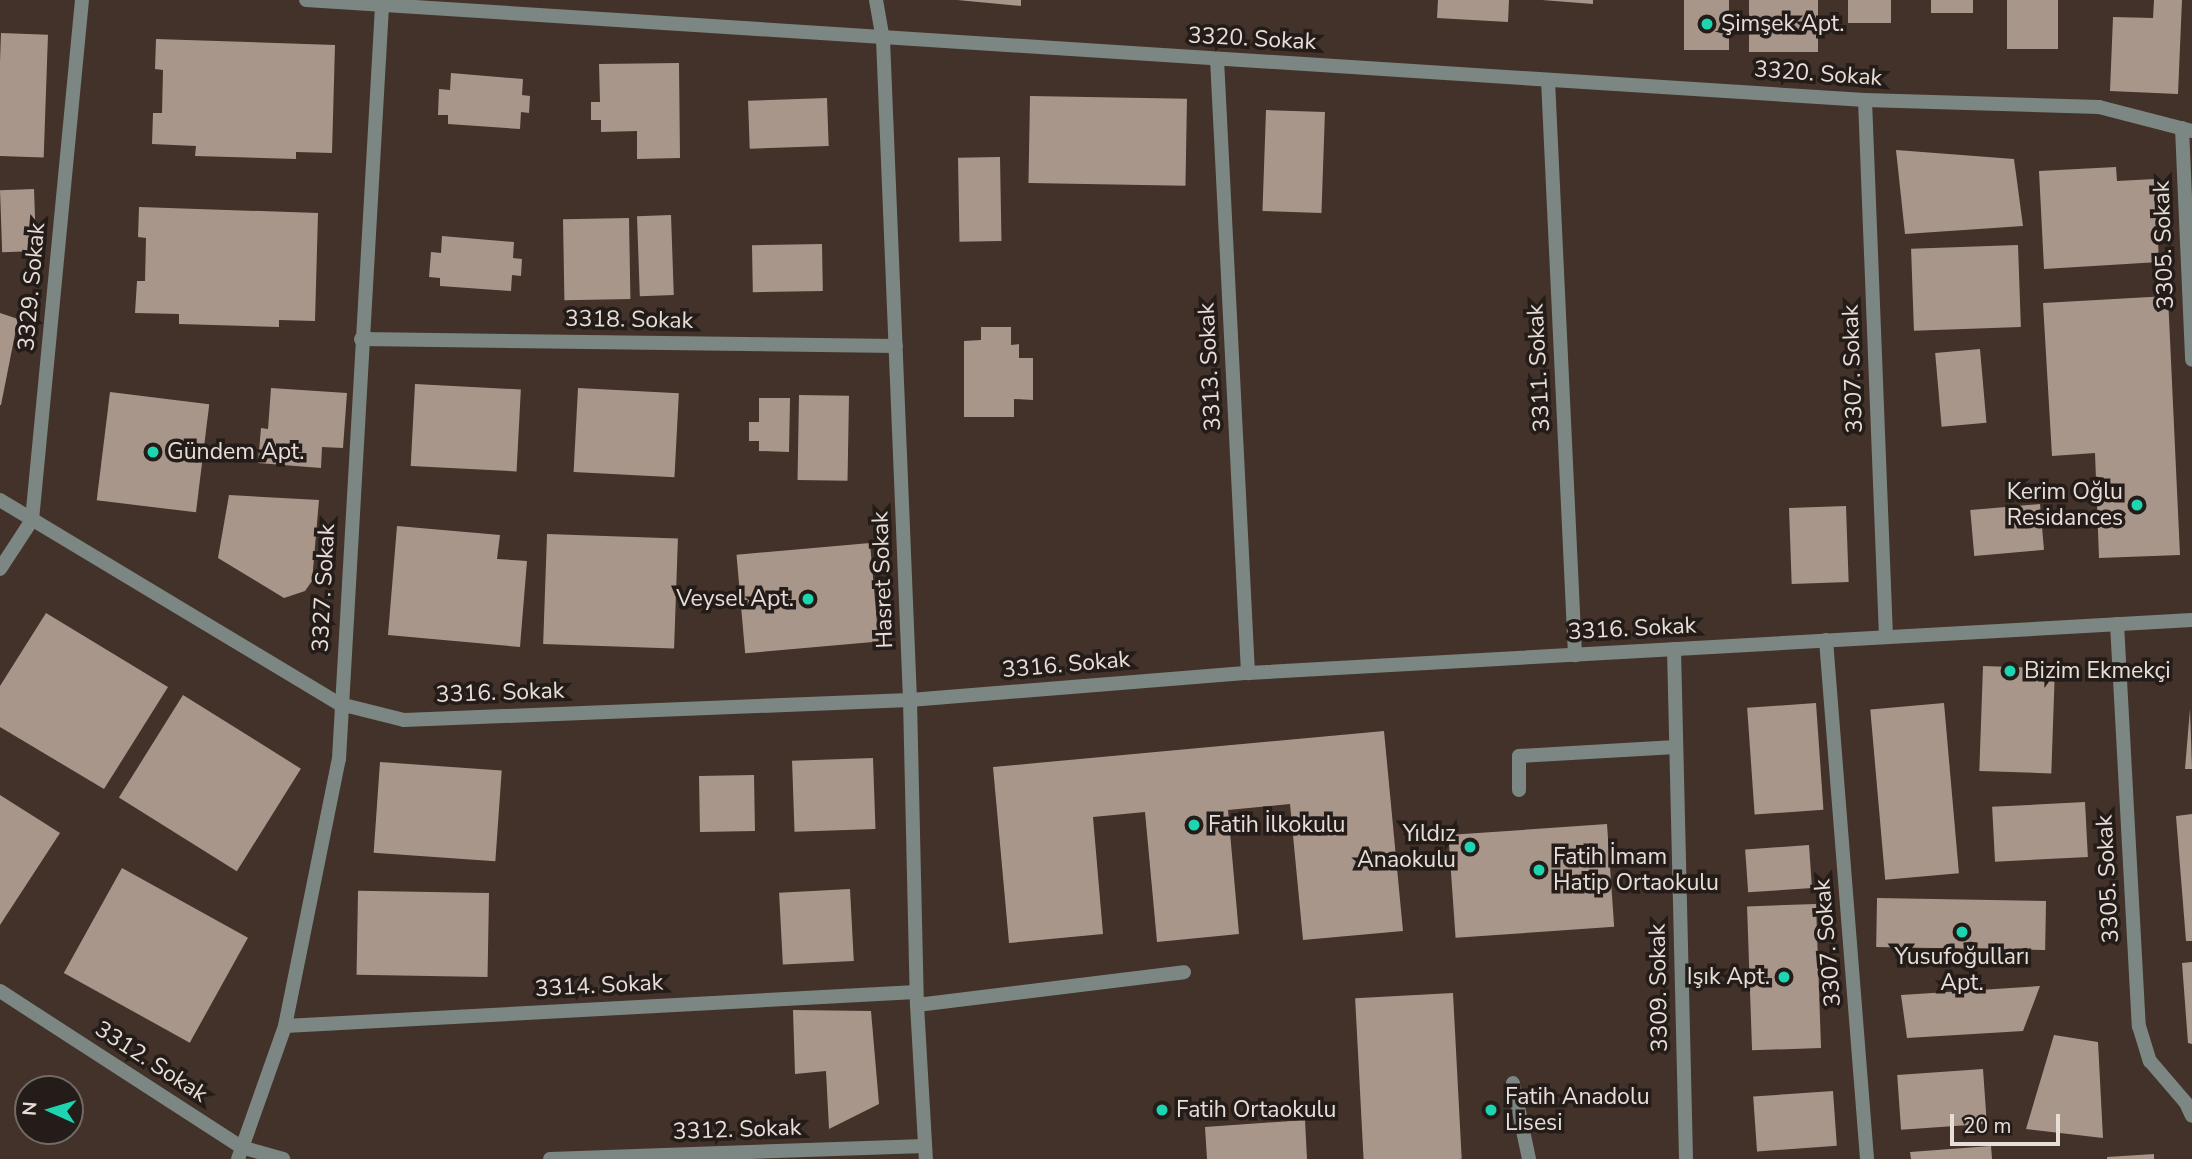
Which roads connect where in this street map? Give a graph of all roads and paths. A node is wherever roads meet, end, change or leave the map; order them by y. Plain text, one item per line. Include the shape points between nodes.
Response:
1 (82, 0) edge
2 (306, 0) edge
3 (876, 0) edge
4 (382, 6) junction
5 (883, 39) junction
6 (1217, 59) junction
7 (1548, 80) junction
8 (1865, 100) junction
9 (2187, 129) edge
10 (361, 339) junction
11 (896, 346) junction
12 (2192, 360) edge
13 (0, 500) edge
14 (32, 520) junction
15 (0, 569) edge
16 (2192, 620) edge
17 (2117, 624) junction
18 (1886, 637) junction
19 (1826, 640) junction
20 (1674, 649) junction
21 (1575, 654) junction
22 (1248, 673) junction
23 (910, 701) junction
24 (340, 704) junction
25 (1676, 747) junction
26 (1519, 790) dead end
27 (1184, 972) dead end
28 (0, 992) edge
29 (916, 998) junction
30 (285, 1026) junction
31 (1513, 1083) dead end
32 (2190, 1107) edge
33 (926, 1152) edge
34 (240, 1153) edge
35 (283, 1159) edge
36 (550, 1159) edge
37 (1528, 1159) edge
38 (1686, 1159) edge
39 (1867, 1159) edge

1 - 14 street, 3329. Sokak
2 - 4 street, 3320. Sokak
3 - 5 street, Hasret Sokak
4 - 5 street, 3320. Sokak
4 - 10 street, 3327. Sokak
5 - 6 street, 3320. Sokak
5 - 11 street, Hasret Sokak
6 - 7 street, 3320. Sokak
6 - 22 street, 3313. Sokak
7 - 8 street, 3320. Sokak
7 - 21 street, 3311. Sokak
8 - 9 street, 3320. Sokak via 2099,107
8 - 18 street, 3307. Sokak
9 - 12 street, 3305. Sokak
10 - 11 street, 3318. Sokak
10 - 24 street, 3327. Sokak
11 - 23 street, Hasret Sokak
13 - 14 street, 3316. Sokak
14 - 15 street, 3329. Sokak
14 - 24 street, 3316. Sokak
16 - 17 street, 3316. Sokak
17 - 18 street, 3316. Sokak
17 - 32 street, 3305. Sokak via 2139,1026 2150,1061
18 - 19 street, 3316. Sokak
19 - 20 street, 3316. Sokak
19 - 39 street, 3307. Sokak
20 - 21 street, 3316. Sokak
20 - 25 street, 3309. Sokak
21 - 22 street, 3316. Sokak
22 - 23 street, 3316. Sokak
23 - 24 street, 3316. Sokak via 404,720
23 - 29 street, Hasret Sokak
24 - 30 street, 3327. Sokak via 339,759
25 - 26 street via 1519,756
25 - 38 street, 3309. Sokak
27 - 29 street, 3314. Sokak
28 - 34 street, 3312. Sokak
29 - 30 street, 3314. Sokak
29 - 33 street, Hasret Sokak
30 - 34 street, 3327. Sokak
31 - 37 street
33 - 36 street, 3312. Sokak
34 - 35 street, 3312. Sokak

